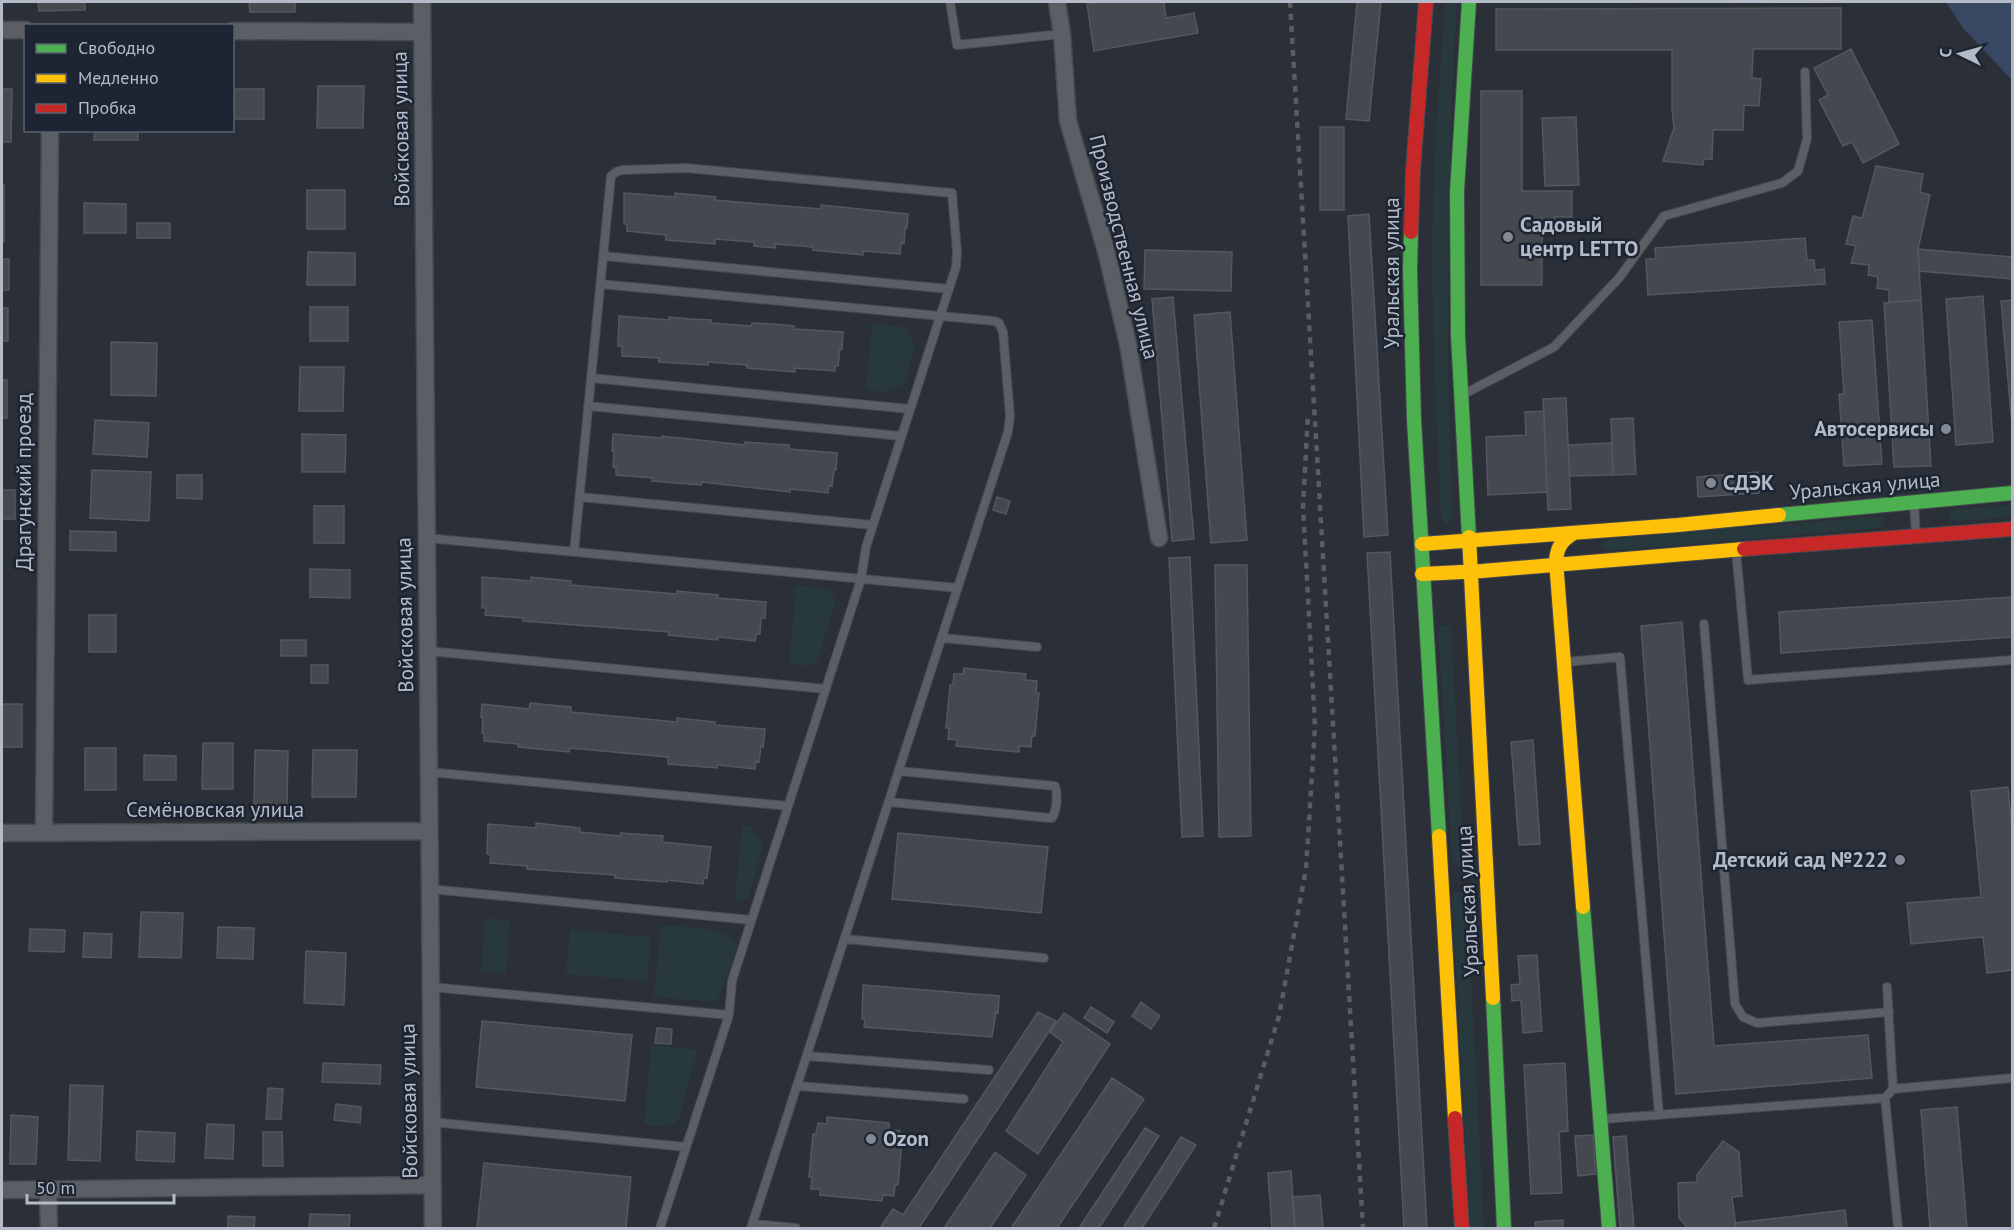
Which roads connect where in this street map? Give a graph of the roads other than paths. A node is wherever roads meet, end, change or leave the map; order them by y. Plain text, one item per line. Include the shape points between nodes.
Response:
1 (422, 2) edge
2 (950, 2) edge
3 (1057, 2) edge
4 (1426, 2) edge
5 (1469, 2) edge
6 (2, 30) edge
7 (24, 30) edge
8 (234, 31) edge
9 (422, 32) junction
10 (1062, 34) junction
11 (1805, 72) dead end
12 (50, 132) edge
13 (603, 256) junction
14 (600, 284) junction
15 (949, 289) junction
16 (940, 316) junction
17 (591, 378) junction
18 (1461, 396) junction
19 (588, 406) junction
20 (910, 409) junction
21 (902, 436) junction
22 (2013, 493) edge
23 (580, 496) junction
24 (1914, 502) junction
25 (873, 525) junction
26 (2013, 529) edge
27 (1574, 533) junction
28 (1916, 536) junction
29 (427, 538) junction
30 (1159, 538) dead end
31 (1470, 541) junction
32 (1422, 544) junction
33 (1736, 550) junction
34 (574, 552) junction
35 (1576, 562) junction
36 (1556, 564) junction
37 (1530, 566) junction
38 (1472, 572) junction
39 (1422, 574) junction
40 (861, 579) junction
41 (1557, 584) junction
42 (958, 588) junction
43 (1704, 624) dead end
44 (942, 638) junction
45 (1037, 647) dead end
46 (428, 651) junction
47 (2013, 660) edge
48 (1563, 662) junction
49 (826, 689) junction
50 (899, 771) junction
51 (429, 772) junction
52 (889, 802) junction
53 (788, 806) junction
54 (429, 831) junction
55 (2, 833) edge
56 (44, 833) junction
57 (430, 889) junction
58 (751, 920) junction
59 (845, 939) junction
60 (1044, 958) dead end
61 (431, 987) junction
62 (1887, 987) dead end
63 (1889, 1012) junction
64 (729, 1015) junction
65 (807, 1056) junction
66 (989, 1070) dead end
67 (2013, 1077) edge
68 (798, 1086) junction
69 (1893, 1089) junction
70 (1885, 1098) junction
71 (964, 1099) dead end
72 (1659, 1115) junction
73 (1599, 1119) junction
74 (432, 1122) junction
75 (686, 1147) junction
76 (433, 1185) junction
77 (2, 1190) edge
78 (48, 1190) junction
79 (752, 1226) edge
80 (49, 1228) edge
81 (433, 1228) edge
82 (660, 1228) edge
83 (796, 1228) edge
84 (1462, 1228) edge
85 (1504, 1228) edge
86 (1609, 1228) edge
87 (1898, 1228) edge

1 - 9 street, Войсковая улица
2 - 10 lane via 957,45
3 - 10 street, Производственная улица
4 - 32 main road, Уральская улица via 1410,270
5 - 18 main road, Уральская улица via 1457,191
6 - 7 street
8 - 9 street
9 - 29 street, Войсковая улица
10 - 30 street, Производственная улица via 1068,122 1106,251 1128,344
11 - 18 lane via 1807,139 1798,171 1782,183 1664,216 1619,278 1554,347
12 - 56 street, Драгунский проезд
13 - 14 lane
13 - 15 lane
13 - 15 lane via 610,182 616,172 686,168 952,193 958,260
14 - 16 lane
14 - 17 lane
15 - 16 lane
16 - 20 lane
16 - 42 lane via 994,321 1002,326 1010,416
17 - 19 lane
17 - 20 lane
18 - 31 main road, Уральская улица
19 - 21 lane
19 - 23 lane
20 - 21 lane
21 - 25 lane
22 - 24 main road, Уральская улица
23 - 25 lane
23 - 34 lane
24 - 27 main road, Уральская улица
24 - 28 lane
25 - 40 lane
26 - 28 main road
27 - 31 main road, Уральская улица
27 - 36 main road via 1559,544
28 - 33 main road
29 - 34 lane
29 - 46 street, Войсковая улица
31 - 32 main road, Уральская улица
31 - 38 main road, Уральская улица
32 - 39 main road, Уральская улица
33 - 35 main road
33 - 47 lane via 1748,680
34 - 40 lane
35 - 36 main road
35 - 41 main road via 1564,570
36 - 37 main road
36 - 41 main road
37 - 38 main road
37 - 41 main road via 1548,574
38 - 39 main road
38 - 85 main road, Уральская улица
39 - 84 main road, Уральская улица
40 - 42 lane
40 - 49 lane
41 - 48 main road
42 - 44 lane
43 - 63 lane via 1735,1004 1743,1017 1757,1023
44 - 45 lane
44 - 50 lane
46 - 49 lane
46 - 51 street, Войсковая улица
48 - 72 lane via 1620,657
48 - 73 main road
49 - 53 lane
50 - 52 lane
50 - 52 lane via 1053,786 1057,788 1055,813 1050,818
51 - 53 lane
51 - 54 street, Войсковая улица
52 - 59 lane
53 - 58 lane
54 - 56 street, Семёновская улица
54 - 57 street, Войсковая улица
55 - 56 street, Семёновская улица
57 - 58 lane
57 - 61 street, Войсковая улица
58 - 64 lane via 732,981
59 - 60 lane
59 - 65 lane
61 - 64 lane
61 - 74 street, Войсковая улица
62 - 63 lane
63 - 69 lane
64 - 75 lane
65 - 66 lane
65 - 68 lane
67 - 69 lane
68 - 71 lane
68 - 79 lane
69 - 70 lane
70 - 72 lane
70 - 87 lane
72 - 73 lane
73 - 86 main road
74 - 75 lane
74 - 76 street, Войсковая улица
75 - 82 lane
76 - 78 street
76 - 81 street, Войсковая улица
77 - 78 street
78 - 80 street
79 - 83 lane

